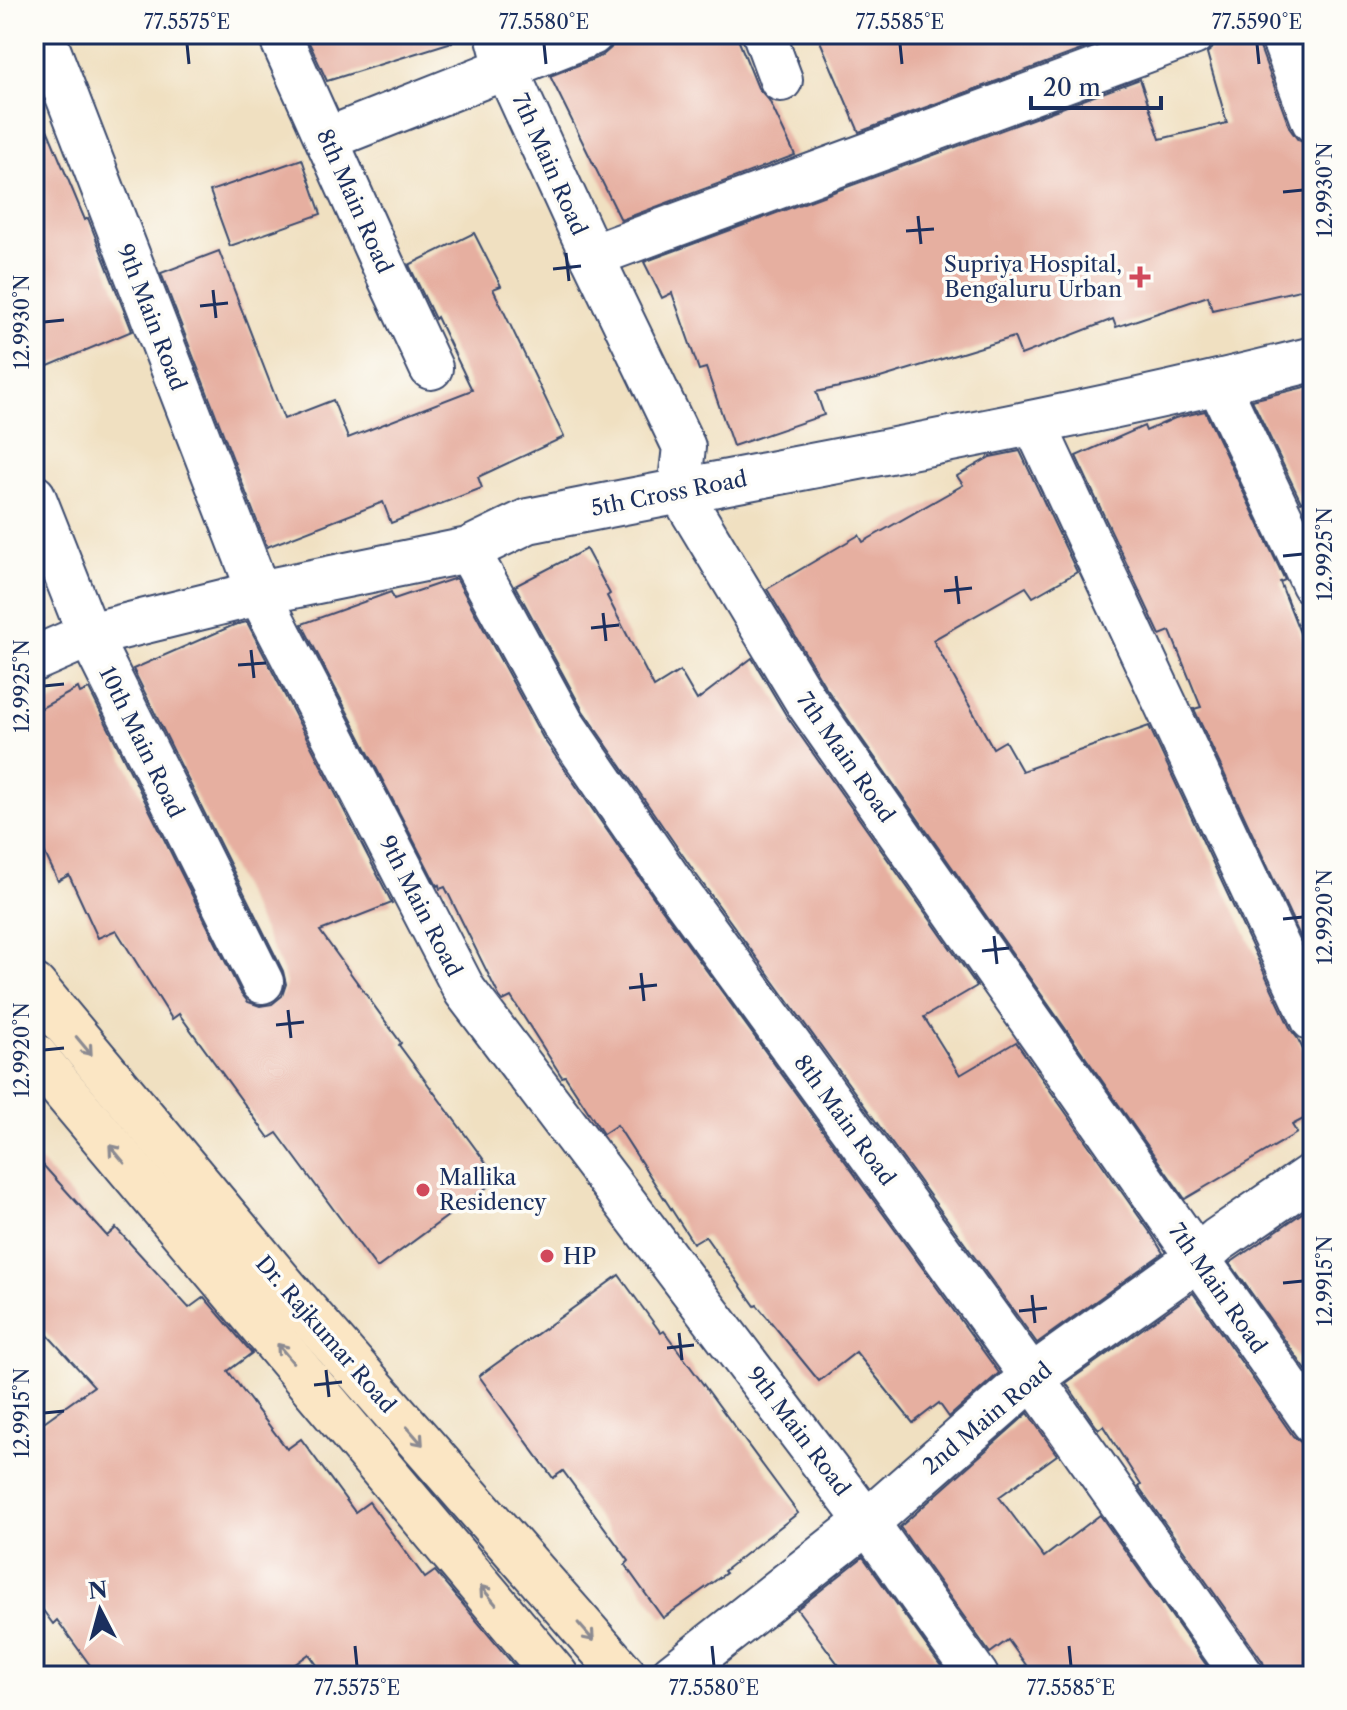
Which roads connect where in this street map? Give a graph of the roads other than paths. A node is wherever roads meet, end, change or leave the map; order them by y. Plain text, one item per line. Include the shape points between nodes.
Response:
1 (43, 34) edge
2 (279, 34) edge
3 (592, 34) edge
4 (764, 34) edge
5 (1193, 34) edge
6 (1281, 34) edge
7 (502, 51) edge
8 (781, 80) dead end
9 (1313, 121) edge
10 (327, 139) junction
11 (592, 256) junction
12 (1313, 359) edge
13 (431, 368) dead end
14 (1218, 383) junction
15 (1034, 423) junction
16 (679, 490) junction
17 (34, 496) edge
18 (468, 550) junction
19 (1313, 584) edge
20 (259, 593) junction
21 (89, 635) junction
22 (34, 659) edge
23 (262, 982) dead end
24 (34, 986) edge
25 (1313, 1020) edge
26 (34, 1055) edge
27 (1313, 1175) edge
28 (1197, 1259) junction
29 (1032, 1377) junction
30 (1313, 1422) edge
31 (867, 1522) junction
32 (556, 1676) edge
33 (625, 1676) edge
34 (672, 1676) edge
35 (977, 1676) edge
36 (1243, 1676) edge

1 - 20 street, 9th Main Road
2 - 10 street, 8th Main Road
3 - 7 street
4 - 8 street
5 - 11 street
6 - 9 street
7 - 10 street
7 - 11 street, 7th Main Road
10 - 13 street, 8th Main Road
11 - 16 street, 7th Main Road via 684,447
12 - 14 street, 5th Cross Road
14 - 15 street, 5th Cross Road
14 - 19 street
15 - 16 street, 5th Cross Road
15 - 25 street
16 - 18 street, 5th Cross Road via 528,521
16 - 28 street, 7th Main Road via 806,701
17 - 21 street, 10th Main Road
18 - 20 street, 5th Cross Road
18 - 29 street, 8th Main Road via 563,724 675,887
20 - 21 street, 5th Cross Road
20 - 31 street, 9th Main Road via 465,991
21 - 22 street, 5th Cross Road
21 - 23 street, 10th Main Road
24 -> 33 main road, Dr. Rajkumar Road via 287,1290
32 -> 26 main road, Dr. Rajkumar Road
27 - 28 street, 2nd Main Road
28 - 29 street, 2nd Main Road
28 - 30 street, 7th Main Road
29 - 31 street, 2nd Main Road
29 - 36 street, 8th Main Road
31 - 34 street, 2nd Main Road
31 - 35 street, 9th Main Road

